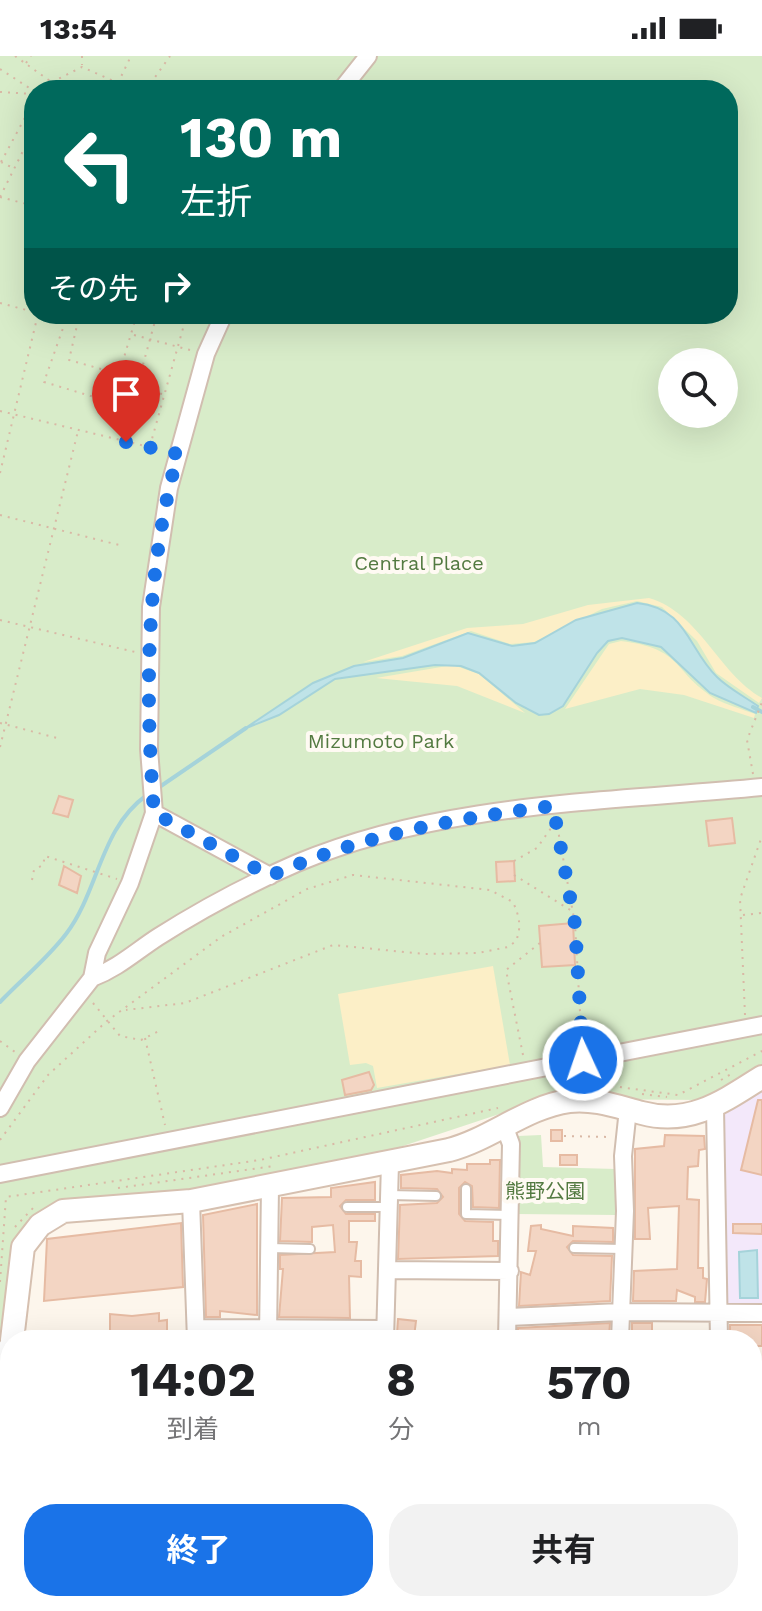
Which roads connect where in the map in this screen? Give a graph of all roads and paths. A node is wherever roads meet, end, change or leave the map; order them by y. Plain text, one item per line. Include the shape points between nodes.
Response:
1 (15, 56) edge
2 (31, 56) edge
3 (82, 56) edge
4 (131, 56) edge
5 (170, 56) edge
6 (368, 56) edge
7 (25, 64) junction
8 (82, 67) junction
9 (0, 69) edge
10 (49, 80) edge
11 (56, 80) edge
12 (111, 80) edge
13 (119, 80) edge
14 (153, 80) edge
15 (349, 80) edge
16 (24, 86) edge
17 (0, 92) edge
18 (24, 93) edge
19 (24, 119) edge
20 (24, 148) edge
21 (1, 161) edge
22 (13, 168) junction
23 (0, 197) edge
24 (24, 203) edge
25 (0, 303) edge
26 (24, 309) edge
27 (36, 324) edge
28 (64, 324) edge
29 (77, 324) edge
30 (134, 324) edge
31 (154, 324) edge
32 (184, 324) edge
33 (220, 324) edge
34 (132, 334) junction
35 (149, 338) junction
36 (178, 346) junction
37 (206, 354) junction
38 (136, 387) junction
39 (163, 394) junction
40 (0, 411) edge
41 (15, 414) junction
42 (78, 431) junction
43 (150, 447) junction
44 (178, 454) junction
45 (0, 473) edge
46 (0, 515) edge
47 (54, 528) junction
48 (119, 545) dead end
49 (0, 620) edge
50 (30, 627) junction
51 (149, 656) junction
52 (762, 702) edge
53 (0, 723) edge
54 (6, 724) junction
55 (61, 739) dead end
56 (0, 747) edge
57 (759, 787) edge
58 (154, 813) junction
59 (555, 813) junction
60 (762, 836) edge
61 (514, 861) dead end
62 (101, 873) dead end
63 (514, 875) dead end
64 (270, 876) junction
65 (32, 880) dead end
66 (573, 912) junction
67 (762, 913) edge
68 (741, 915) junction
69 (540, 943) dead end
70 (87, 984) junction
71 (126, 1010) junction
72 (107, 1021) junction
73 (754, 1027) edge
74 (159, 1031) dead end
75 (145, 1038) junction
76 (762, 1051) edge
77 (583, 1060) junction
78 (526, 1072) junction
79 (762, 1077) edge
80 (605, 1085) dead end
81 (715, 1107) junction
82 (0, 1108) edge
83 (628, 1109) junction
84 (502, 1118) junction
85 (564, 1136) dead end
86 (625, 1138) junction
87 (0, 1140) edge
88 (169, 1142) junction
89 (390, 1163) junction
90 (0, 1174) edge
91 (270, 1187) junction
92 (466, 1189) dead end
93 (436, 1196) dead end
94 (191, 1201) junction
95 (389, 1201) junction
96 (347, 1207) dead end
97 (510, 1215) junction
98 (270, 1248) junction
99 (574, 1248) dead end
100 (310, 1249) dead end
101 (624, 1249) junction
102 (387, 1270) junction
103 (510, 1271) junction
104 (0, 1291) edge
105 (620, 1312) junction
106 (762, 1313) edge
107 (719, 1314) junction
108 (509, 1317) junction
109 (13, 1330) edge
110 (196, 1330) edge
111 (268, 1330) edge
112 (385, 1330) edge
113 (508, 1330) edge
114 (620, 1330) edge
115 (719, 1330) edge

1 - 7 path
2 - 7 path
3 - 8 path
4 - 13 path
5 - 14 path
6 - 15 street
7 - 10 path
8 - 11 path
8 - 12 path
9 - 16 path
17 - 18 path
19 - 21 path
20 - 22 path
21 - 22 path
22 - 23 path
23 - 24 path
25 - 26 path
27 - 41 path
28 - 38 path via 44,382 131,408
29 - 34 path via 69,360 119,374
30 - 34 path
31 - 35 path
32 - 36 path
33 - 37 street
34 - 35 path
35 - 36 path
35 - 38 path
36 - 37 path
36 - 39 path
37 - 44 street
38 - 39 path
39 - 43 path
40 - 41 path
41 - 42 path
41 - 45 path
42 - 43 path
42 - 47 path
43 - 44 path
44 - 51 street via 151,607
46 - 47 path
47 - 48 path
47 - 50 path
49 - 50 path
50 - 51 path
50 - 54 path
51 - 58 street
52 - 57 path via 747,740
53 - 54 path
54 - 55 path
54 - 56 path
57 - 59 street
58 - 64 street
58 - 70 street
59 - 61 path via 537,848
59 - 64 street via 474,816 385,833
59 - 66 path
60 - 68 path via 740,899
62 - 65 path via 45,856
63 - 66 path
64 - 70 street via 216,902
66 - 77 path
67 - 68 path
68 - 73 path
69 - 78 path via 506,970
70 - 72 path
70 - 82 street via 27,1061
71 - 71 path via 185,1003 333,945 425,954 492,951 516,941 519,920 513,902 490,890 353,875 307,889 221,937
71 - 72 path
72 - 75 path via 120,1036
72 - 87 path via 48,1075
73 - 77 street
74 - 75 path
75 - 88 path
76 - 80 path via 678,1095
77 - 78 street
78 - 88 street
79 - 81 street
81 - 83 street via 672,1117
81 - 107 street
83 - 84 street via 572,1101
83 - 86 street
84 - 89 street via 467,1145
84 - 97 street via 511,1144
84 - 104 path via 6,1197
85 - 86 path
86 - 101 street
88 - 90 street
89 - 91 street
89 - 95 street
91 - 94 street
91 - 98 street
92 - 97 lane via 466,1214
93 - 95 lane
94 - 109 street via 73,1208 40,1225 19,1257
94 - 110 street
95 - 96 lane
95 - 102 street
97 - 103 street
98 - 100 lane
98 - 111 street
99 - 101 lane
101 - 105 street
102 - 103 street
102 - 112 street
103 - 108 street
105 - 107 street
105 - 108 street
105 - 114 street
106 - 107 street
107 - 115 street
108 - 113 street

